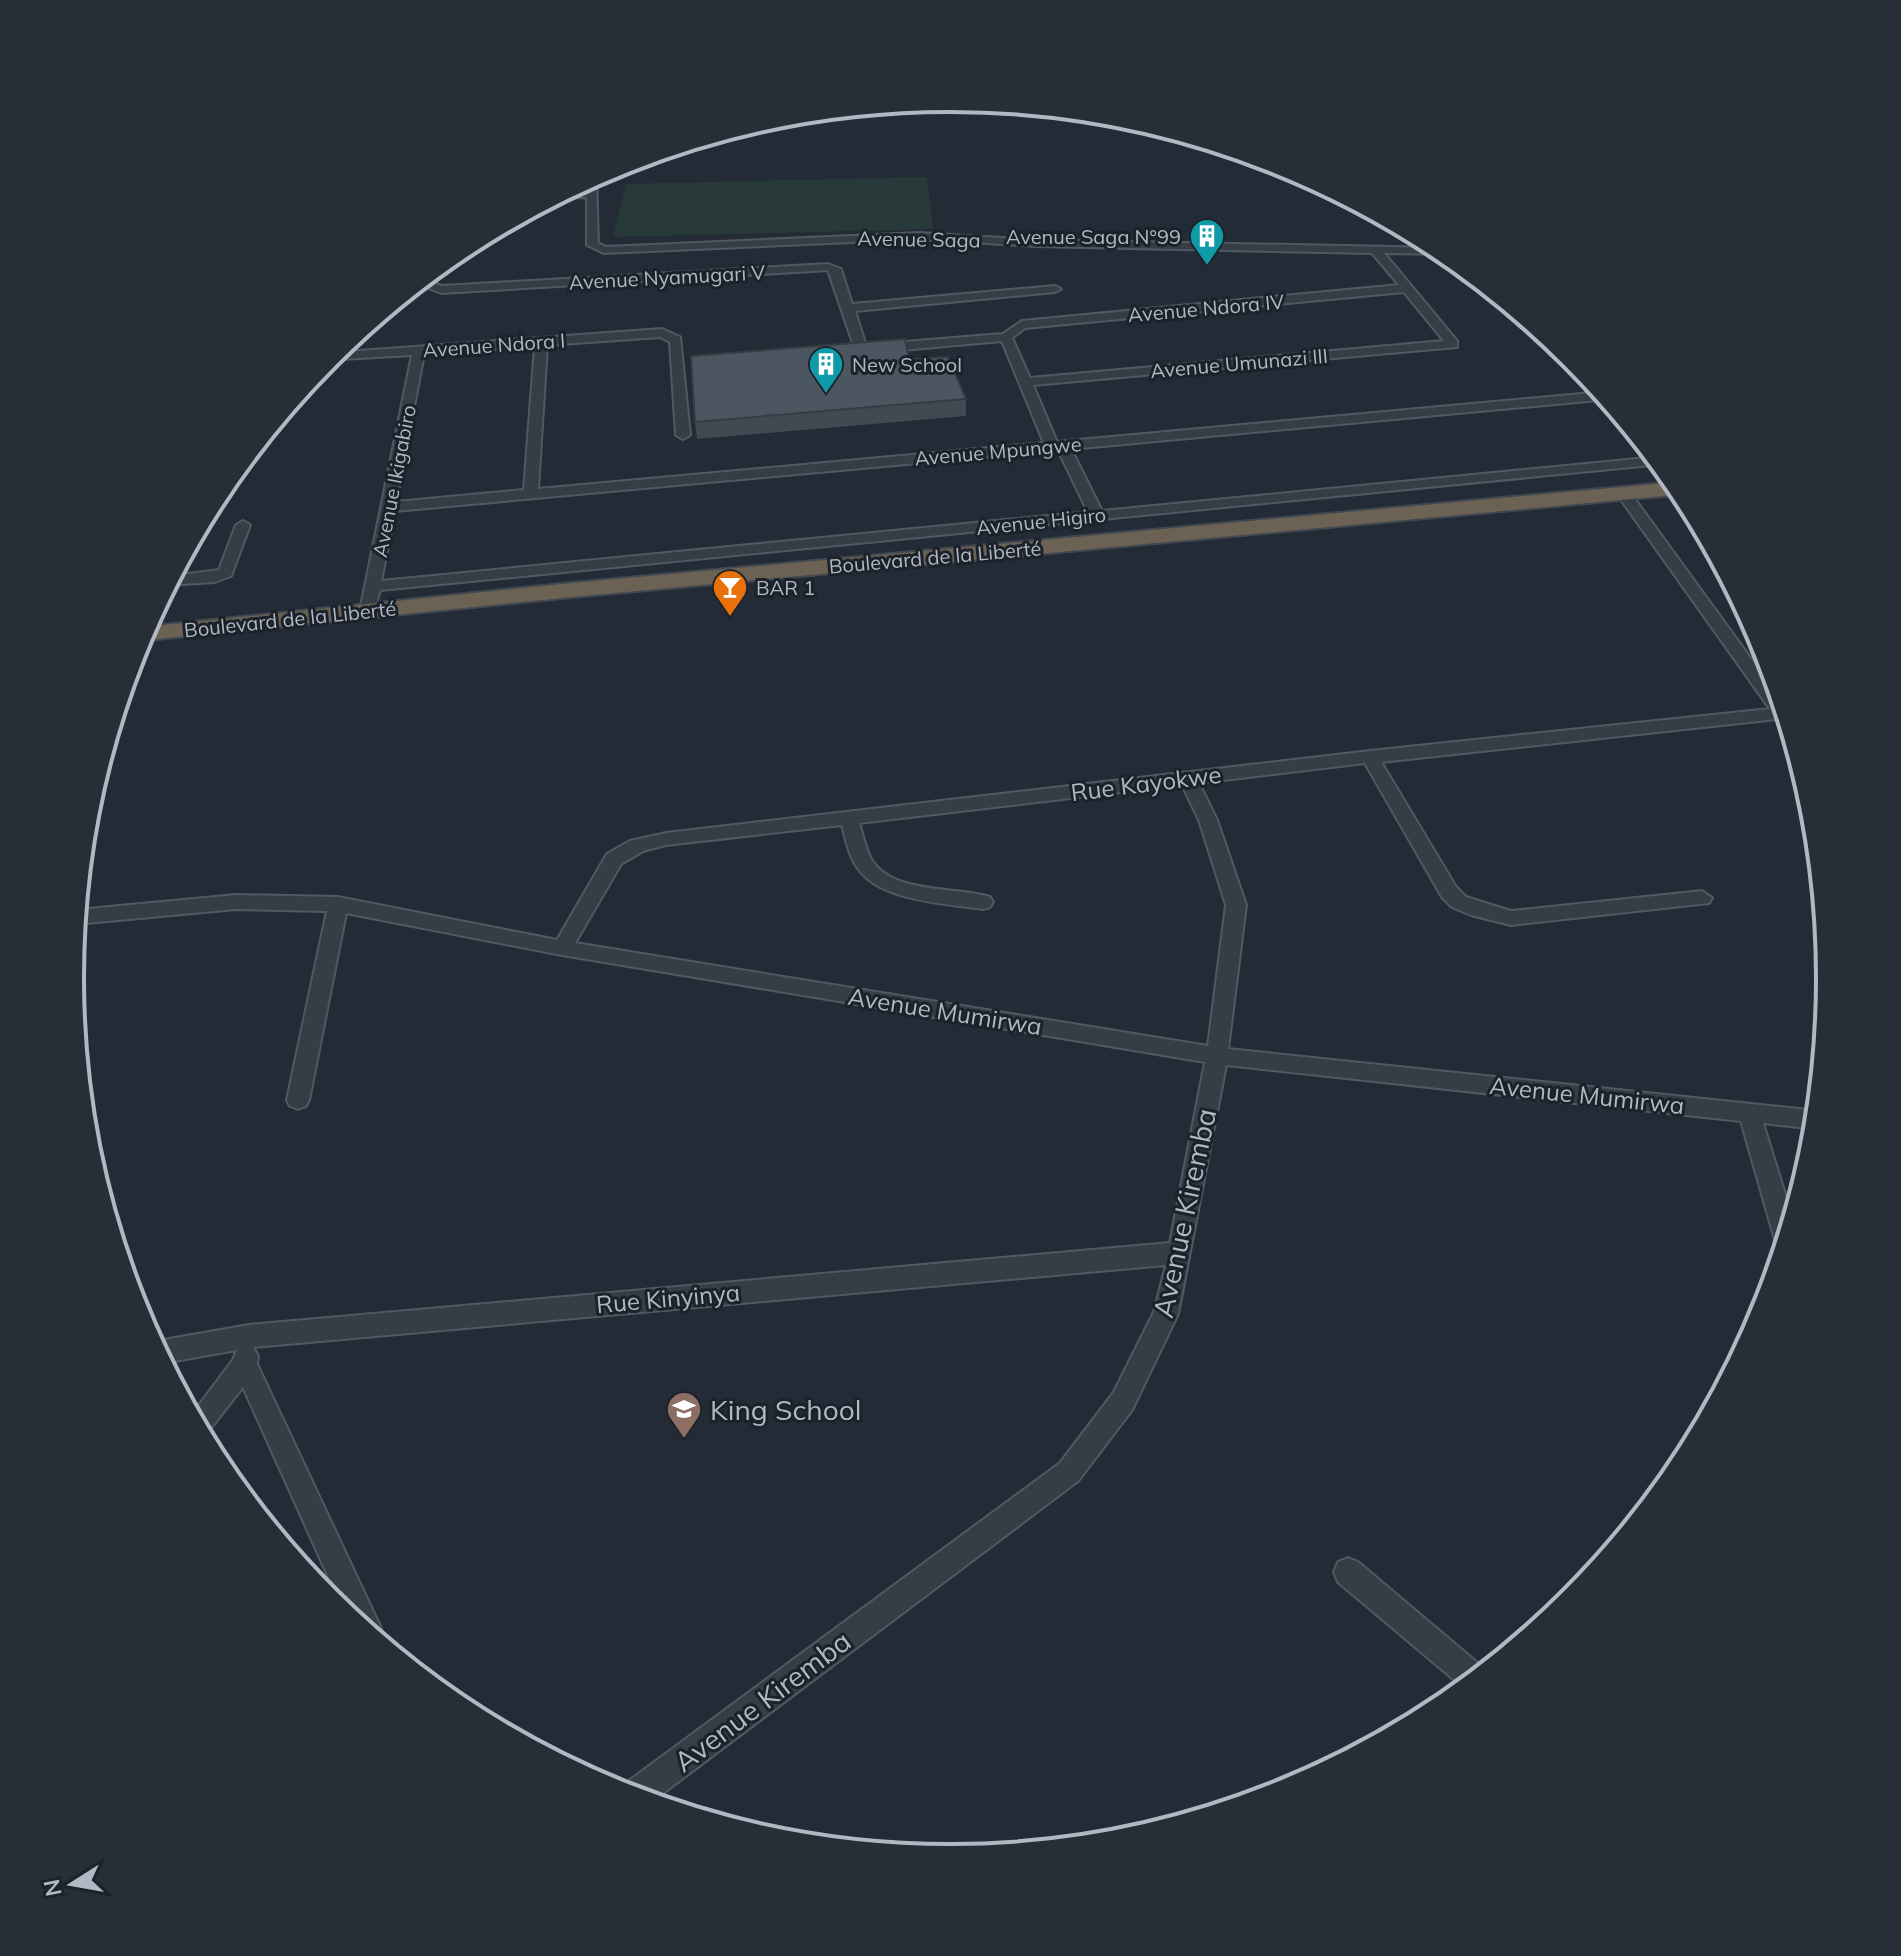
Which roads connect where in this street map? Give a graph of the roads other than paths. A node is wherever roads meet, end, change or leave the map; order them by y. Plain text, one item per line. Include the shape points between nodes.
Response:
1 (592, 192) joint
2 (585, 193) edge
3 (714, 245) junction
4 (1374, 248) junction
5 (1419, 250) edge
6 (718, 274) junction
7 (430, 286) edge
8 (1409, 288) junction
9 (1055, 289) dead end
10 (849, 308) junction
11 (1006, 337) junction
12 (541, 342) junction
13 (861, 349) junction
14 (419, 350) junction
15 (846, 351) edge
16 (348, 355) edge
17 (693, 365) edge
18 (678, 367) junction
19 (1025, 382) junction
20 (1593, 397) edge
21 (683, 435) dead end
22 (1057, 445) junction
23 (1646, 462) edge
24 (1666, 490) edge
25 (1624, 494) junction
26 (531, 496) junction
27 (389, 507) junction
28 (1097, 516) junction
29 (243, 525) dead end
30 (182, 579) edge
31 (375, 586) junction
32 (368, 611) junction
33 (156, 633) edge
34 (1769, 693) edge
35 (1777, 718) edge
36 (1370, 757) junction
37 (1188, 778) junction
38 (849, 819) junction
39 (1702, 898) dead end
40 (983, 902) dead end
41 (338, 904) junction
42 (86, 916) edge
43 (562, 948) junction
44 (1217, 1056) junction
45 (298, 1100) dead end
46 (1749, 1112) junction
47 (1805, 1119) edge
48 (1781, 1221) edge
49 (1180, 1253) junction
50 (249, 1336) junction
51 (168, 1350) edge
52 (245, 1364) junction
53 (205, 1419) edge
54 (1348, 1572) dead end
55 (358, 1609) edge
56 (1468, 1672) edge
57 (644, 1789) edge

1 - 2 street
1 - 3 street, Avenue Saga via 597,248
3 - 4 street, Avenue Saga via 919,236
3 - 6 street
4 - 5 street, Avenue Saga
4 - 8 street
6 - 7 street, Avenue Nyamugari V via 441,290
6 - 10 street, Avenue Nyamugari V via 835,269
8 - 11 street, Avenue Ndora IV via 1022,325
8 - 19 street, Avenue Umunazi III via 1453,344
9 - 10 street
10 - 13 street, Avenue Nyamugari V
11 - 13 street, Avenue Ndora IV
11 - 19 street
12 - 14 street, Avenue Ndora I
12 - 18 street, Avenue Ndora I via 662,333 676,340
12 - 26 street
13 - 15 street, Avenue Ndora IV
14 - 16 street, Avenue Ndora I
14 - 27 street, Avenue Ikigabiro
17 - 18 street
18 - 21 street
19 - 22 street
20 - 22 street, Avenue Mpungwe
22 - 26 street, Avenue Mpungwe
22 - 28 street
23 - 28 street, Avenue Higiro
24 - 25 highway, Boulevard de la Liberté
25 - 32 highway, Boulevard de la Liberté
25 - 34 street
26 - 27 street, Avenue Mpungwe
27 - 31 street, Avenue Ikigabiro
28 - 31 street, Avenue Higiro
29 - 30 street via 226,573
31 - 32 street, Avenue Ikigabiro
32 - 33 highway, Boulevard de la Liberté
35 - 36 street, Rue Kayokwe
36 - 37 street, Rue Kayokwe
36 - 39 street via 1459,902 1511,918
37 - 38 street, Rue Kayokwe
37 - 44 street, Avenue Kiremba via 1236,905
38 - 40 street via 864,864 874,875 918,891
38 - 43 street, Rue Kayokwe via 666,839 623,851
41 - 42 street, Avenue Mumirwa via 236,902
41 - 43 street, Avenue Mumirwa
41 - 45 street
43 - 44 street, Avenue Mumirwa
44 - 46 street, Avenue Mumirwa
44 - 49 street, Avenue Kiremba
46 - 47 street, Avenue Mumirwa
46 - 48 street
49 - 50 street, Rue Kinyinya
49 - 57 street, Avenue Kiremba via 1166,1314 1152,1346 1123,1401 1069,1472
50 - 51 street, Rue Kinyinya
50 - 52 street
52 - 53 street
52 - 55 street
54 - 56 street

